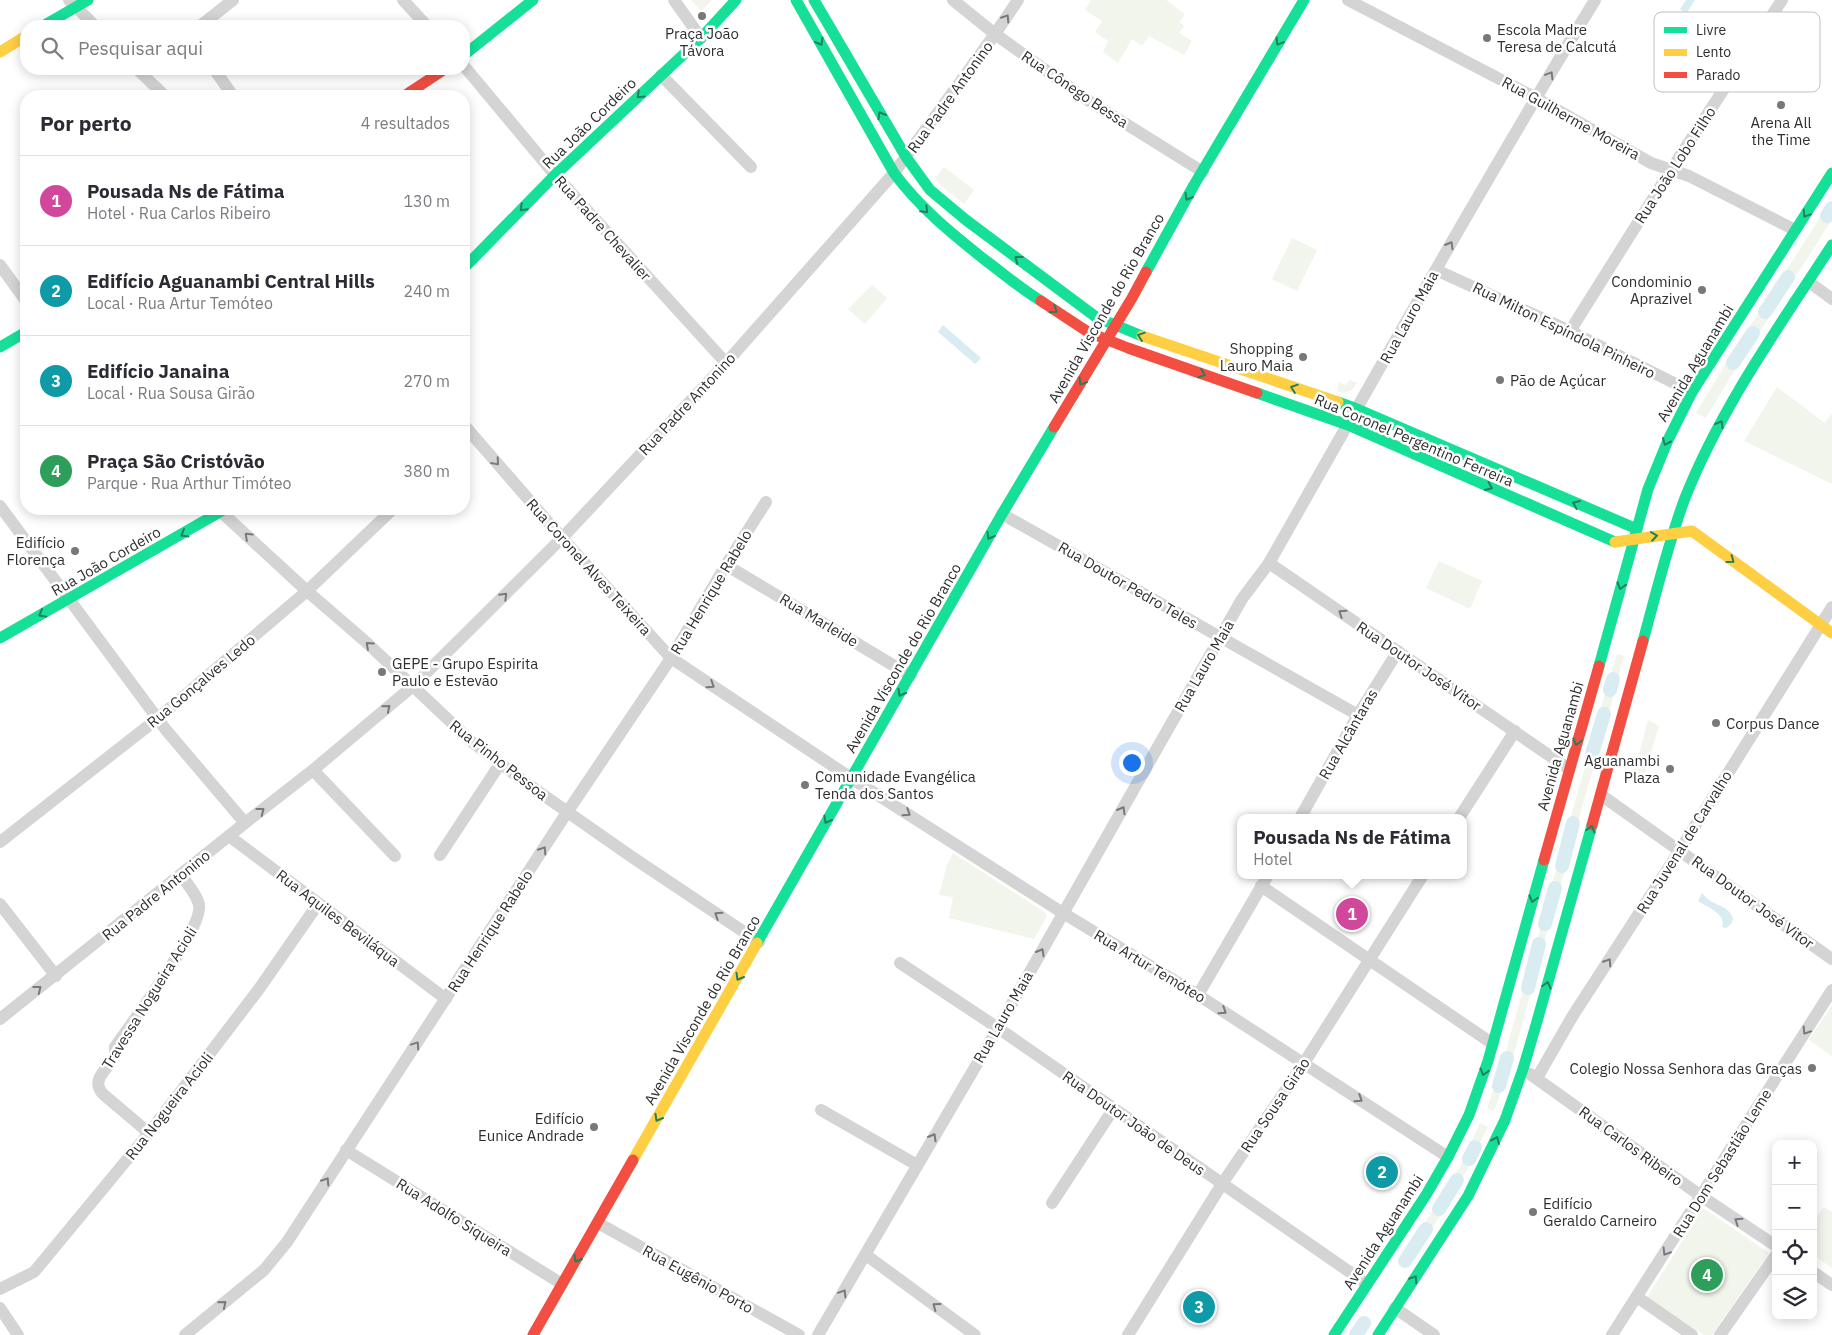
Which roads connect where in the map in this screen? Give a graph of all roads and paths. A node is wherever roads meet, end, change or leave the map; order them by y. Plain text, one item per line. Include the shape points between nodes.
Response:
1 (88, 0) edge
2 (233, 0) edge
3 (403, 0) edge
4 (674, 0) edge
5 (736, 0) edge
6 (796, 0) edge
7 (814, 0) edge
8 (953, 0) edge
9 (1018, 0) edge
10 (1304, 0) edge
11 (1348, 0) edge
12 (1596, 0) edge
13 (1782, 0) edge
14 (528, 1) edge
15 (73, 4) edge
16 (1774, 12) edge
17 (51, 20) edge
18 (89, 20) edge
19 (208, 20) edge
20 (421, 20) edge
21 (995, 34) junction
22 (701, 38) junction
23 (20, 40) edge
24 (470, 50) edge
25 (0, 52) edge
26 (470, 73) edge
27 (148, 75) edge
28 (218, 75) edge
29 (436, 75) edge
30 (661, 75) junction
31 (160, 90) edge
32 (229, 90) edge
33 (413, 90) edge
34 (1722, 92) edge
35 (1536, 98) junction
36 (906, 157) junction
37 (750, 167) dead end
38 (1671, 170) junction
39 (1203, 172) junction
40 (894, 173) junction
41 (1832, 173) edge
42 (555, 176) junction
43 (1795, 230) junction
44 (1832, 245) edge
45 (470, 262) edge
46 (0, 265) edge
47 (1436, 270) junction
48 (1809, 282) junction
49 (20, 292) edge
50 (1832, 299) edge
51 (1116, 326) junction
52 (1570, 331) junction
53 (20, 335) edge
54 (1107, 340) junction
55 (0, 347) edge
56 (726, 363) junction
57 (1692, 392) junction
58 (1357, 409) junction
59 (1348, 425) junction
60 (470, 438) edge
61 (766, 502) dead end
62 (0, 506) edge
63 (1002, 514) junction
64 (213, 515) edge
65 (227, 515) edge
66 (387, 515) edge
67 (1674, 533) junction
68 (1635, 534) junction
69 (562, 538) junction
70 (1269, 563) junction
71 (726, 565) junction
72 (307, 591) junction
73 (70, 599) junction
74 (1832, 607) edge
75 (1820, 625) junction
76 (1832, 633) edge
77 (0, 638) edge
78 (1220, 638) junction
79 (1398, 651) junction
80 (670, 658) junction
81 (911, 676) junction
82 (413, 686) junction
83 (1358, 715) junction
84 (157, 719) junction
85 (1515, 731) junction
86 (500, 764) junction
87 (1570, 769) junction
88 (313, 770) junction
89 (851, 778) junction
90 (1601, 795) junction
91 (567, 812) junction
92 (1302, 814) edge
93 (1463, 814) edge
94 (245, 823) junction
95 (229, 836) junction
96 (0, 842) edge
97 (1680, 850) junction
98 (395, 856) dead end
99 (440, 856) dead end
100 (181, 875) junction
101 (1420, 879) edge
102 (1264, 881) edge
103 (0, 904) edge
104 (318, 904) junction
105 (1063, 913) junction
106 (759, 942) junction
107 (1369, 959) junction
108 (1832, 959) edge
109 (900, 963) dead end
110 (56, 976) junction
111 (1832, 990) edge
112 (1198, 995) junction
113 (446, 999) junction
114 (0, 1019) edge
115 (998, 1028) junction
116 (1493, 1044) junction
117 (1304, 1063) junction
118 (1523, 1069) junction
119 (1536, 1078) junction
120 (1114, 1108) junction
121 (821, 1110) dead end
122 (149, 1133) junction
123 (346, 1150) junction
124 (1448, 1157) junction
125 (917, 1165) junction
126 (1222, 1184) junction
127 (1701, 1196) junction
128 (1052, 1202) dead end
129 (598, 1223) junction
130 (1772, 1243) edge
131 (866, 1255) junction
132 (1772, 1261) edge
133 (1817, 1275) edge
134 (562, 1284) junction
135 (1367, 1284) junction
136 (1832, 1285) edge
137 (0, 1289) edge
138 (1637, 1297) junction
139 (0, 1308) edge
140 (1395, 1308) junction
141 (18, 1335) edge
142 (185, 1335) edge
143 (533, 1335) edge
144 (799, 1335) edge
145 (818, 1335) edge
146 (975, 1335) edge
147 (1128, 1335) edge
148 (1334, 1335) edge
149 (1378, 1335) edge
150 (1434, 1335) edge
151 (1612, 1335) edge
152 (1692, 1335) edge
153 (1720, 1335) edge

1 - 15 main road
2 - 19 street
3 - 20 street
4 - 22 street
5 - 22 main road, Rua João Cordeiro
6 -> 40 main road, Rua Coronel Pergentino Ferreira
36 -> 7 main road, Rua Coronel Pergentino Ferreira
8 - 21 street, Rua Cônego Bessa
21 -> 9 street, Rua Padre Antonino
10 -> 39 main road, Avenida Visconde do Rio Branco
11 - 35 street, Rua Guilherme Moreira
35 -> 12 street, Rua Lauro Maia
13 - 16 street, Rua João Lobo Filho
14 - 24 main road
15 - 17 main road
15 - 18 street
21 - 36 street, Rua Padre Antonino
21 - 39 street, Rua Cônego Bessa via 1086,99
22 - 30 main road, Rua João Cordeiro
23 - 25 main road
26 - 42 street, Rua Padre Chevalier
27 - 31 street
28 - 32 street
29 - 33 main road
30 - 37 street
30 -> 42 main road, Rua João Cordeiro
34 - 38 street, Rua João Lobo Filho
35 - 38 street, Rua Guilherme Moreira via 1652,164
47 -> 35 street, Rua Lauro Maia
36 - 40 street, Rua Padre Antonino
51 -> 36 main road, Rua Coronel Pergentino Ferreira via 1096,317 954,210 930,190
38 - 43 street, Rua Guilherme Moreira
38 - 52 street, Rua João Lobo Filho
39 -> 51 main road, Avenida Visconde do Rio Branco
40 -> 54 main road, Rua Coronel Pergentino Ferreira via 924,209 1026,292 1088,332
40 - 56 street, Rua Padre Antonino
41 -> 43 main road, Avenida Aguanambi
42 -> 45 main road, Rua João Cordeiro
42 - 56 street, Rua Padre Chevalier
43 - 57 main road, Avenida Aguanambi
44 - 48 main road
46 - 49 street
47 - 52 street, Rua Milton Espíndola Pinheiro
47 - 58 street, Rua Lauro Maia
48 - 50 street
67 -> 48 main road via 1692,481 1717,429
51 - 54 main road, Avenida Visconde do Rio Branco
58 -> 51 main road, Rua Coronel Pergentino Ferreira
52 - 57 street, Rua Milton Espíndola Pinheiro
53 - 55 main road
54 -> 59 main road, Rua Coronel Pergentino Ferreira
54 -> 63 main road, Avenida Visconde do Rio Branco
56 - 69 street, Rua Padre Antonino
57 -> 68 main road, Avenida Aguanambi via 1658,462
58 - 59 street, Rua Lauro Maia
68 -> 58 main road, Rua Coronel Pergentino Ferreira
59 -> 68 main road, Rua Coronel Pergentino Ferreira via 1608,539 1616,542
59 - 70 street, Rua Lauro Maia
60 -> 69 street, Rua Coronel Alves Teixeira
61 - 71 street, Rua Henrique Rabelo
62 - 73 street
63 - 78 street, Rua Doutor Pedro Teles
63 -> 81 main road, Avenida Visconde do Rio Branco
64 -> 73 main road, Rua João Cordeiro
72 -> 65 street, Rua Pinho Pessoa
66 - 72 street, Rua Gonçalves Ledo
68 -> 67 main road, Rua Coronel Pergentino Ferreira
67 -> 75 main road, Rua Coronel Pergentino Ferreira via 1692,531
67 - 90 main road
68 -> 87 main road, Avenida Aguanambi
69 - 80 street, Rua Coronel Alves Teixeira
82 -> 69 street, Rua Padre Antonino
70 - 78 street, Rua Lauro Maia via 1242,599
79 -> 70 street, Rua Doutor José Vitor
71 - 80 street, Rua Henrique Rabelo
71 - 81 street, Rua Marleide
82 -> 72 street, Rua Pinho Pessoa
72 - 84 street, Rua Gonçalves Ledo
73 -> 77 main road, Rua João Cordeiro
73 - 84 street
74 - 75 street, Rua Juvenal de Carvalho
75 - 76 main road, Rua Coronel Pergentino Ferreira
75 - 97 street, Rua Juvenal de Carvalho
78 - 83 street, Rua Doutor Pedro Teles
105 -> 78 street, Rua Lauro Maia
79 - 83 street, Rua Alcântaras
79 - 85 street, Rua Doutor José Vitor
80 -> 89 street, Rua Coronel Alves Teixeira
80 - 91 street, Rua Henrique Rabelo
81 -> 89 main road, Avenida Visconde do Rio Branco
82 - 86 street, Rua Pinho Pessoa
88 -> 82 street, Rua Padre Antonino
83 - 92 street, Rua Alcântaras
84 - 94 street
84 - 96 street, Rua Gonçalves Ledo
85 - 87 street, Rua Doutor José Vitor
85 - 93 street
86 - 91 street, Rua Pinho Pessoa
86 - 99 street
87 -> 116 main road, Avenida Aguanambi
94 -> 88 street, Rua Padre Antonino
88 - 98 street
89 -> 105 street, Rua Artur Temóteo
89 -> 106 main road, Avenida Visconde do Rio Branco
90 - 97 street, Rua Doutor José Vitor
118 -> 90 main road
106 -> 91 street, Rua Pinho Pessoa
113 -> 91 street, Rua Henrique Rabelo
94 - 95 street, Rua Padre Antonino
95 - 100 street, Rua Padre Antonino
95 - 104 street, Rua Aquiles Beviláqua
97 - 108 street, Rua Doutor José Vitor
119 -> 97 street, Rua Juvenal de Carvalho
100 - 110 street, Rua Padre Antonino
100 - 122 street, Travessa Nogueira Acioli via 199,904 196,923 115,1047 114,1056 98,1081 103,1094
101 - 107 street, Rua Sousa Girão
102 - 107 street
102 - 112 street
103 - 110 street
104 - 113 street, Rua Aquiles Beviláqua
104 - 122 street, Rua Nogueira Acioli via 260,988
105 - 112 street, Rua Artur Temóteo
115 -> 105 street, Rua Lauro Maia
106 -> 129 main road, Avenida Visconde do Rio Branco
107 - 116 street
107 - 117 street, Rua Sousa Girão
109 - 115 street, Rua Doutor João de Deus
114 -> 110 street, Rua Padre Antonino
111 -> 127 street, Rua Dom Sebastião Leme
112 -> 117 street, Rua Artur Temóteo
123 -> 113 street, Rua Henrique Rabelo
115 - 120 street, Rua Doutor João de Deus
125 -> 115 street, Rua Lauro Maia
116 -> 124 main road, Avenida Aguanambi via 1469,1115
117 -> 124 street, Rua Artur Temóteo
117 - 126 street, Rua Sousa Girão
118 - 119 street, Rua Carlos Ribeiro
140 -> 118 main road via 1468,1196 1501,1129
119 - 127 street, Rua Carlos Ribeiro
120 - 126 street, Rua Doutor João de Deus
120 - 128 street
121 - 125 street
122 - 137 street, Rua Nogueira Acioli via 34,1272
123 - 134 street, Rua Adolfo Siqueira
142 -> 123 street, Rua Henrique Rabelo via 264,1270 287,1242
124 - 135 main road, Avenida Aguanambi
125 - 131 street, Rua Lauro Maia
126 - 135 street, Rua Doutor João de Deus
126 - 147 street, Rua Sousa Girão
130 -> 127 street, Rua Carlos Ribeiro
127 -> 138 street, Rua Dom Sebastião Leme
129 -> 134 main road, Avenida Visconde do Rio Branco
129 - 144 street, Rua Eugênio Porto
145 -> 131 street, Rua Lauro Maia
146 -> 131 street
132 - 153 street
133 - 136 street
134 - 143 main road, Avenida Visconde do Rio Branco
135 - 148 main road, Avenida Aguanambi
138 - 151 street, Rua Dom Sebastião Leme
138 - 152 street
139 - 141 street
140 - 149 main road
140 - 150 street

